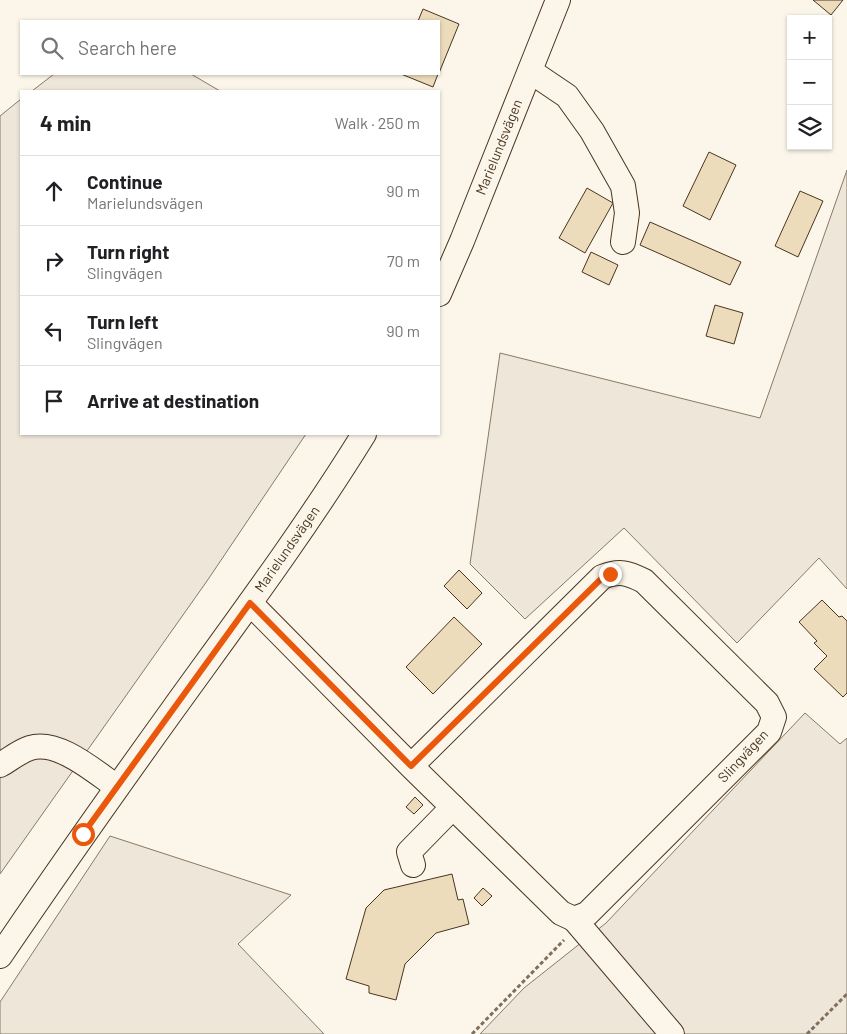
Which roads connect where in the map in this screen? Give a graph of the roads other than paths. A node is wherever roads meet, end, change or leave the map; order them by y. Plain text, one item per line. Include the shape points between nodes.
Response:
1 (558, 0) edge
2 (530, 71) junction
3 (623, 242) dead end
4 (440, 292) edge
5 (363, 435) edge
6 (250, 603) junction
7 (0, 766) edge
8 (411, 766) junction
9 (117, 787) junction
10 (453, 807) junction
11 (413, 865) dead end
12 (574, 919) junction
13 (0, 956) edge
14 (672, 1034) edge

1 - 2 street, Marielundsvägen
2 - 3 street via 567,96 624,186 627,213
2 - 4 street, Marielundsvägen
5 - 6 street, Marielundsvägen
6 - 8 street
6 - 9 street, Marielundsvägen
7 - 9 street via 31,748 53,748
8 - 10 street
8 - 12 street, Slingvägen via 602,578 628,573 644,581 767,703 774,717 769,732 587,914
9 - 13 street, Marielundsvägen
10 - 11 street via 409,852
10 - 12 street via 561,914
12 - 14 street

